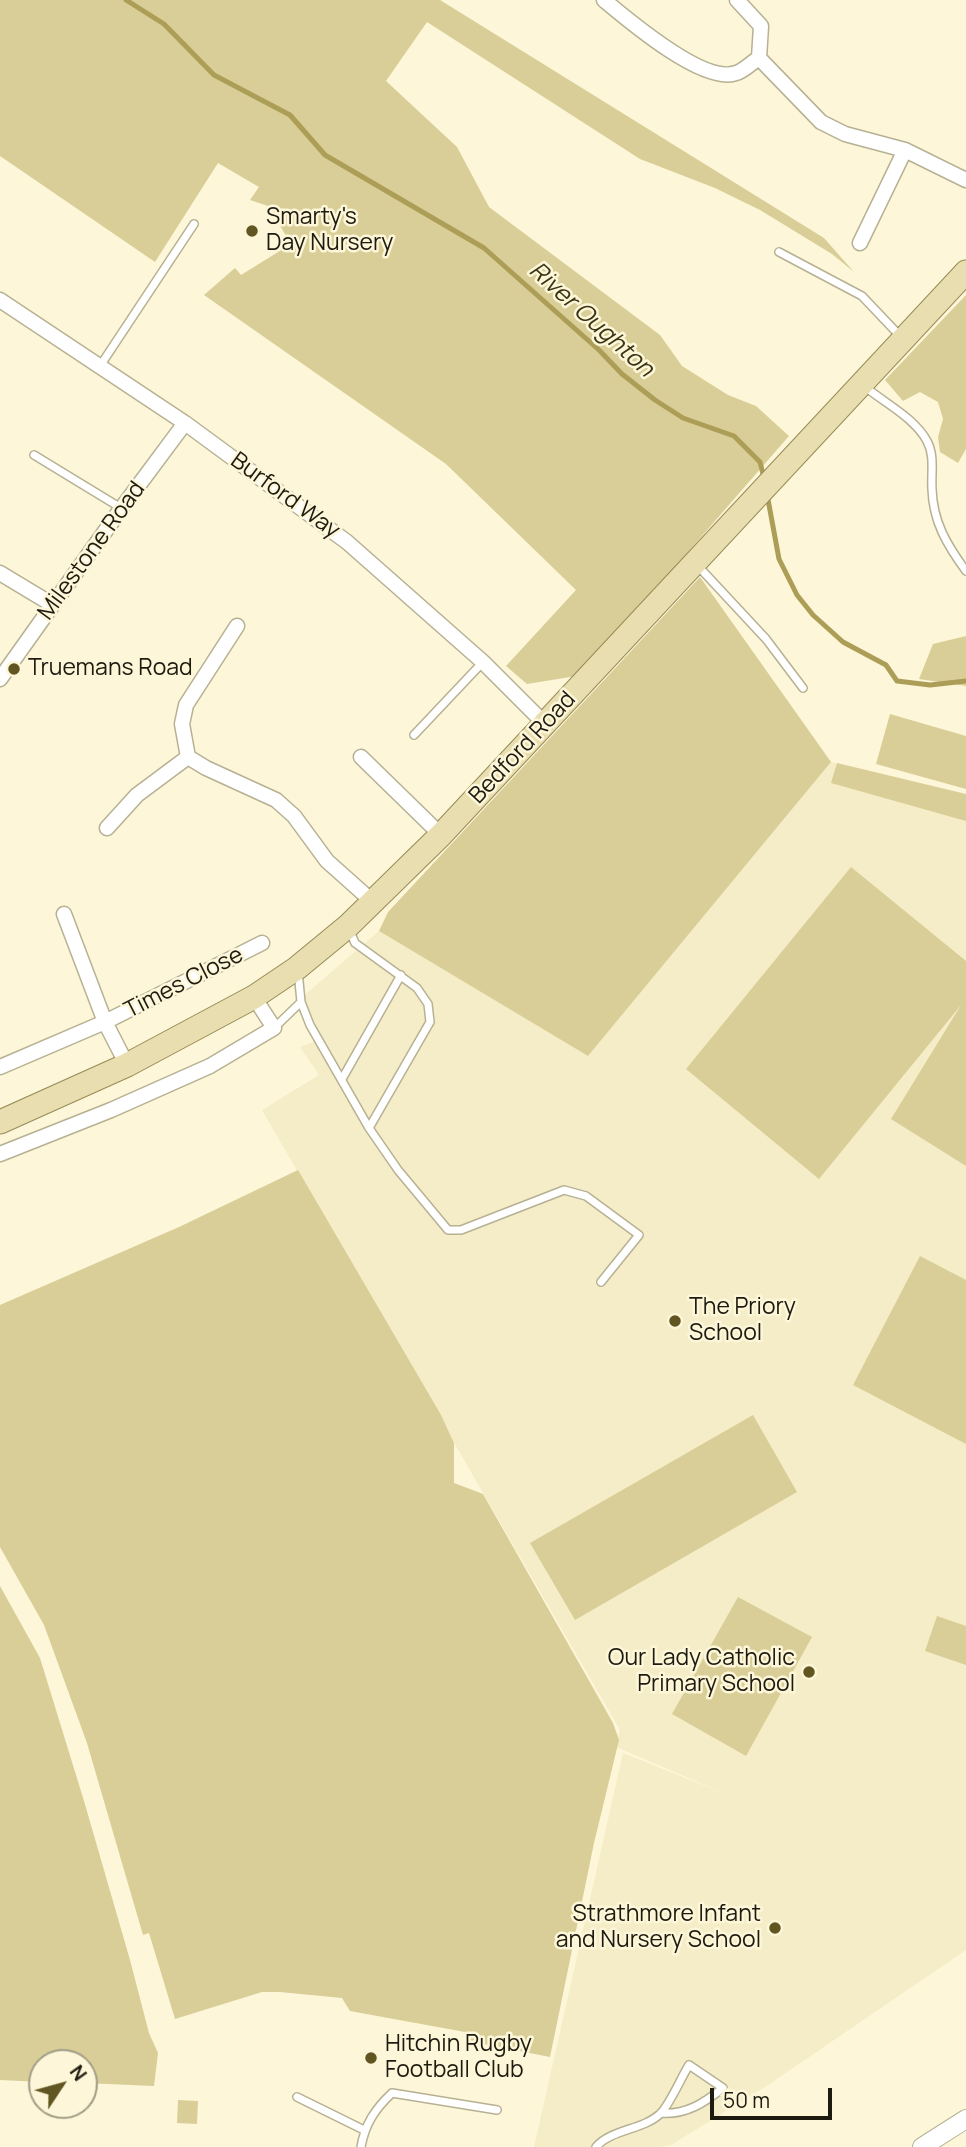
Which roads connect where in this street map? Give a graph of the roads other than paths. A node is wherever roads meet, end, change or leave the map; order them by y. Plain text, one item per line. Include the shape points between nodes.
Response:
1 (604, 0) edge
2 (737, 0) edge
3 (759, 58) junction
4 (905, 150) junction
5 (966, 180) edge
6 (194, 224) dead end
7 (860, 243) dead end
8 (779, 252) dead end
9 (966, 272) edge
10 (0, 300) edge
11 (904, 340) junction
12 (99, 366) junction
13 (862, 385) junction
14 (185, 424) junction
15 (34, 455) dead end
16 (121, 509) junction
17 (695, 563) junction
18 (966, 571) edge
19 (0, 573) edge
20 (53, 605) junction
21 (237, 626) dead end
22 (483, 662) junction
23 (0, 680) edge
24 (803, 688) dead end
25 (545, 723) junction
26 (414, 735) dead end
27 (188, 757) junction
28 (361, 757) dead end
29 (107, 828) dead end
30 (441, 835) junction
31 (373, 902) junction
32 (64, 914) dead end
33 (348, 926) junction
34 (262, 943) dead end
35 (297, 968) junction
36 (401, 975) junction
37 (254, 997) junction
38 (301, 1002) junction
39 (106, 1023) junction
40 (274, 1028) junction
41 (127, 1065) junction
42 (0, 1067) edge
43 (342, 1079) junction
44 (0, 1122) edge
45 (369, 1128) junction
46 (0, 1154) edge
47 (601, 1282) dead end
48 (297, 2097) dead end
49 (497, 2110) dead end
50 (661, 2113) junction
51 (966, 2119) edge
52 (364, 2130) junction
53 (361, 2147) edge
54 (596, 2147) edge
55 (922, 2147) edge

1 - 3 street via 660,44 710,72 735,74
2 - 3 street via 761,26
3 - 4 street via 821,122 845,134
4 - 5 street
4 - 7 street
6 - 12 lane
8 - 11 lane via 862,296
9 - 11 main road, Bedford Road
10 - 12 street, Burford Way
11 - 13 main road, Bedford Road
12 - 14 street, Burford Way
13 - 17 main road, Bedford Road
13 - 18 lane via 916,426 929,443 936,517
14 - 16 street, Milestone Road
14 - 22 street, Burford Way via 347,542
15 - 16 lane
16 - 20 street, Milestone Road
17 - 24 lane via 766,639
17 - 25 main road, Bedford Road
19 - 20 street
20 - 23 street, Milestone Road
21 - 27 street via 186,705 182,724
22 - 25 street, Burford Way
22 - 26 lane
25 - 30 main road, Bedford Road
27 - 29 street via 136,795
27 - 31 street via 276,800 294,816 327,861
28 - 30 street
30 - 31 main road, Bedford Road
31 - 33 main road, Bedford Road
32 - 39 street, Times Close
33 - 35 main road, Bedford Road
33 - 36 lane via 355,943
34 - 39 street, Times Close
35 - 37 main road, Bedford Road
35 - 38 lane
36 - 43 lane
36 - 45 lane via 428,1004 430,1022
37 - 40 street
37 - 41 main road, Bedford Road
38 - 40 lane
38 - 43 lane
39 - 41 street, Times Close
39 - 42 street, Times Close
40 - 46 street via 210,1066
41 - 44 main road, Bedford Road
43 - 45 lane
45 - 47 lane via 448,1230 461,1230 564,1190 586,1196 639,1235
48 - 52 lane
49 - 52 lane via 393,2093
50 - 50 lane via 688,2065 723,2088 677,2114
50 - 54 lane via 601,2140
51 - 55 street
52 - 53 lane

